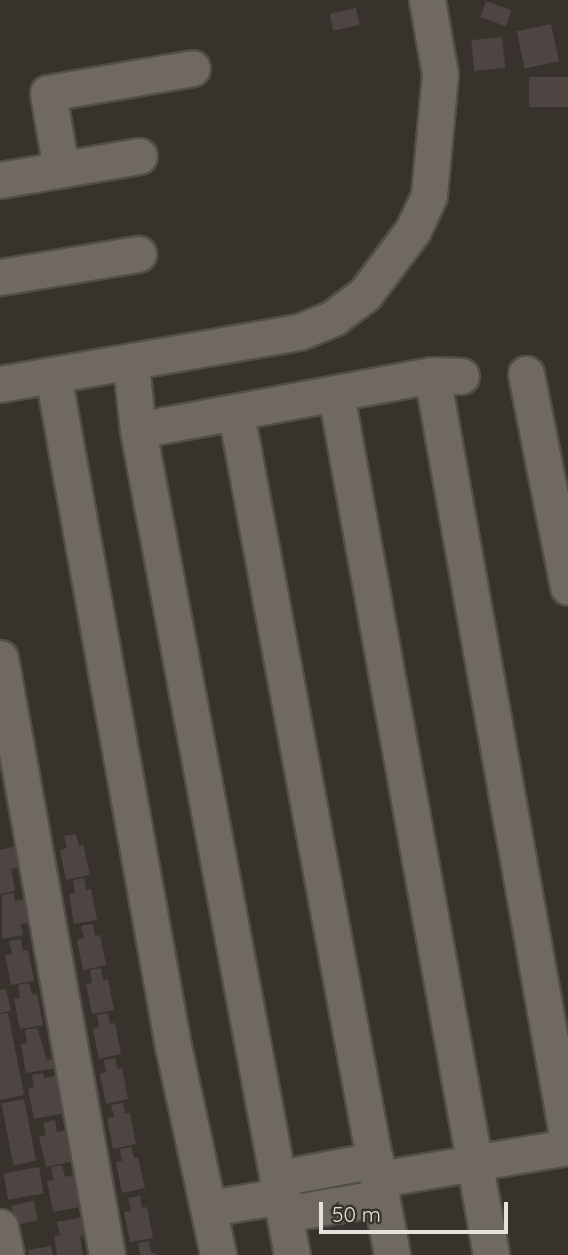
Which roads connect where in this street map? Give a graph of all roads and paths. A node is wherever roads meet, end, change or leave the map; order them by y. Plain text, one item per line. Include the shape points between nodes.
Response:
1 (427, 0) edge
2 (192, 68) dead end
3 (139, 156) dead end
4 (61, 169) junction
5 (0, 180) edge
6 (138, 254) dead end
7 (0, 277) edge
8 (526, 374) dead end
9 (53, 375) junction
10 (132, 375) dead end
11 (0, 384) edge
12 (336, 394) junction
13 (236, 412) junction
14 (138, 430) junction
15 (568, 587) edge
16 (0, 658) edge
17 (568, 1140) edge
18 (568, 1147) edge
19 (475, 1163) junction
20 (379, 1179) junction
21 (282, 1196) junction
22 (209, 1208) junction
23 (0, 1227) edge
24 (6, 1255) edge
25 (107, 1255) edge
26 (218, 1255) edge
27 (292, 1255) edge
28 (392, 1255) edge
29 (491, 1255) edge

1 - 9 street via 440,74 429,195 413,230 365,294 333,318 299,332
2 - 4 street via 48,93
3 - 4 street
4 - 5 street
6 - 7 street
8 - 15 street
9 - 11 street
9 - 22 street via 173,1046
10 - 14 street
12 - 13 street
12 - 17 street via 446,376
12 - 19 street
13 - 14 street
13 - 20 street
14 - 21 street
16 - 25 street
18 - 19 street
19 - 20 street
19 - 29 street
20 - 21 street
20 - 28 street
21 - 22 street
21 - 27 street
22 - 26 street
23 - 24 street

